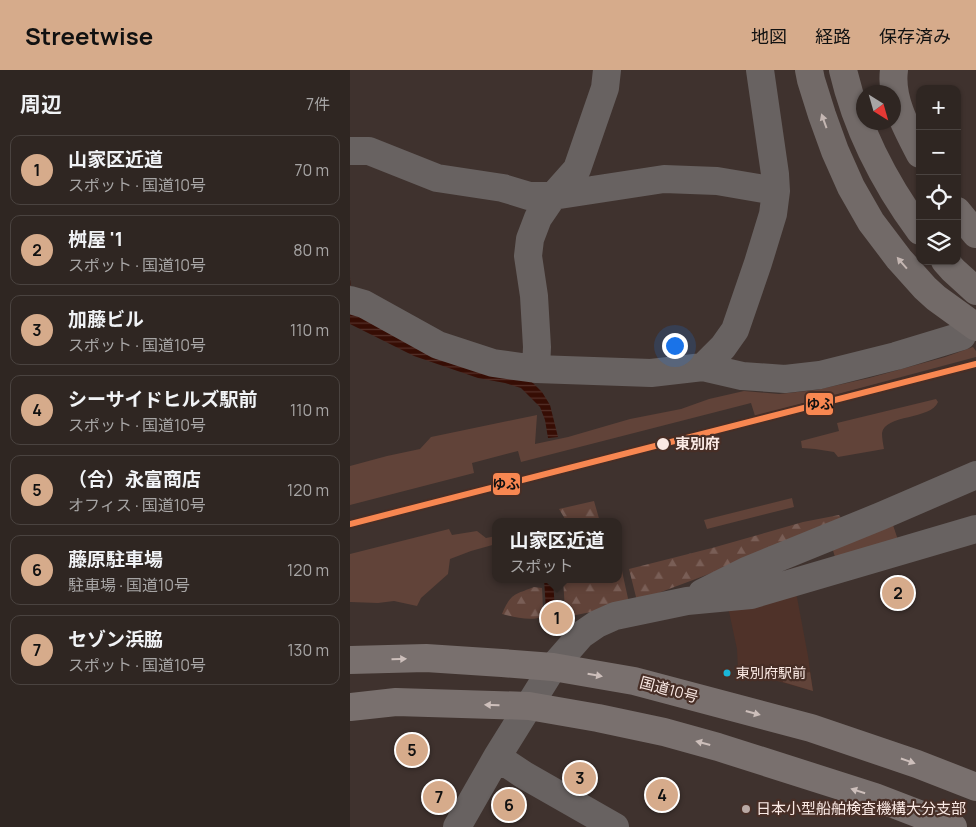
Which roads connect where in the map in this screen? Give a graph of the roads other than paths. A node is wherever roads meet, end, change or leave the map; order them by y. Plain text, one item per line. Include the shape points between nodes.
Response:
1 (608, 70) edge
2 (760, 70) edge
3 (809, 70) edge
4 (843, 70) edge
5 (894, 70) edge
6 (916, 146) edge
7 (350, 151) edge
8 (776, 191) junction
9 (553, 196) junction
10 (961, 216) edge
11 (916, 226) edge
12 (976, 234) edge
13 (949, 265) edge
14 (976, 291) edge
15 (351, 300) edge
16 (969, 331) edge
17 (703, 367) junction
18 (536, 369) junction
19 (976, 474) edge
20 (976, 530) edge
21 (687, 600) junction
22 (350, 660) edge
23 (553, 667) junction
24 (350, 706) edge
25 (529, 706) junction
26 (497, 757) junction
27 (976, 787) edge
28 (457, 827) edge
29 (615, 827) edge
30 (953, 827) edge

1 - 9 street via 605,88 577,169
2 - 8 street
16 -> 3 main road via 925,288 871,222 835,151
4 - 11 main road via 860,126 878,166
5 - 6 main road via 898,107
7 - 9 street via 369,151 437,178 503,188 529,196
8 - 9 street via 717,181 664,179
8 - 17 street via 773,214 735,330
9 - 18 street via 538,218 528,256 534,296
10 - 12 main road
13 - 14 main road
15 - 18 street via 438,345 494,363
16 - 17 street via 896,356 785,379 742,376
17 - 18 street via 651,373
19 - 21 street via 746,571
20 - 21 street via 751,595
21 - 23 street via 615,616 597,624 581,635
22 -> 23 highway, 国道10号 via 426,658
23 - 25 street
23 -> 27 highway, 国道10号 via 634,681 810,728
25 -> 24 highway via 396,702
25 - 26 street
30 -> 25 highway via 875,797 718,747 664,732
26 - 28 street
26 - 29 street

